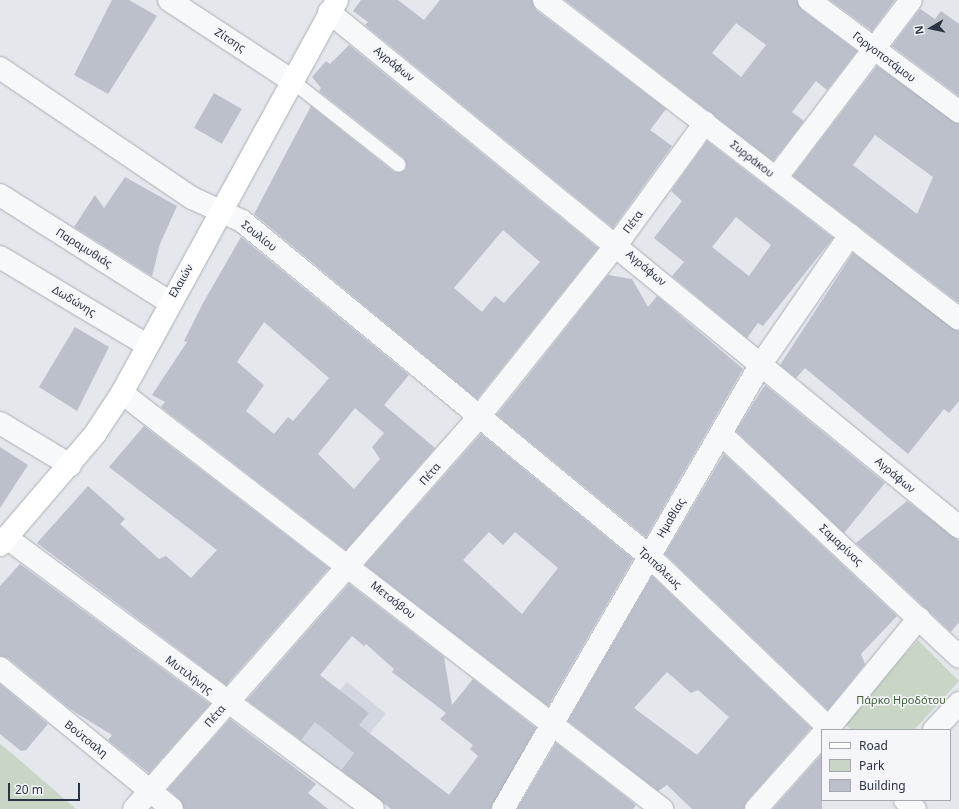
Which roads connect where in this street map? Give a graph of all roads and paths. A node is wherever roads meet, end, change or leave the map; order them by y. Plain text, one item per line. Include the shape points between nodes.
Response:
1 (169, 0) edge
2 (544, 0) edge
3 (809, 0) edge
4 (911, 0) edge
5 (333, 6) edge
6 (874, 51) junction
7 (0, 68) edge
8 (291, 80) junction
9 (959, 112) edge
10 (705, 123) junction
11 (399, 165) dead end
12 (776, 178) junction
13 (0, 195) edge
14 (221, 211) junction
15 (850, 235) junction
16 (617, 244) junction
17 (0, 258) edge
18 (169, 302) junction
19 (959, 319) edge
20 (147, 345) junction
21 (761, 364) junction
22 (122, 393) junction
23 (478, 418) junction
24 (0, 423) edge
25 (721, 434) junction
26 (70, 465) junction
27 (959, 527) edge
28 (3, 541) edge
29 (649, 556) junction
30 (349, 566) junction
31 (919, 618) junction
32 (959, 657) edge
33 (0, 668) edge
34 (226, 703) junction
35 (956, 712) edge
36 (552, 724) junction
37 (825, 729) edge
38 (829, 729) edge
39 (935, 729) edge
40 (821, 738) edge
41 (150, 791) junction
42 (907, 801) edge
43 (134, 809) edge
44 (172, 809) edge
45 (373, 809) edge
46 (503, 809) edge
47 (662, 809) edge
48 (756, 809) edge
49 (915, 809) edge

1 - 8 street, Ζίτσης
2 - 10 street, Συρράκου
3 - 6 street, Γοργοποτάμου
4 - 6 street
5 - 8 street, Ελαιών
5 - 16 street, Αγράφων
6 - 9 street, Γοργοποτάμου
6 - 12 street
7 - 14 street, Σουλίου via 192,198
8 - 11 lane
8 - 14 street, Ελαιών
10 - 12 street, Συρράκου
10 - 16 street, Πέτα
12 - 15 street, Συρράκου
13 - 18 street, Παραμυθιάς
14 - 18 street, Ελαιών
14 - 23 street, Σουλίου via 242,221
15 - 19 street, Συρράκου
15 - 21 street, Ημαθίας
16 - 21 street, Αγράφων
16 - 23 street, Πέτα
17 - 20 street, Δωδώνης
18 - 20 street, Ελαιών
20 - 22 street, Ελαιών
21 - 25 street, Ημαθίας
21 - 27 street, Αγράφων
22 - 26 street, Ελαιών
22 - 30 street, Μετσόβου
23 - 29 street, Τριπόλεως
23 - 30 street, Πέτα
24 - 26 street
25 - 29 street, Ημαθίας
25 - 31 street, Σαμαρίνας
26 - 28 street, Ελαιών
28 - 34 street, Μυτιλήνης
29 - 36 street, Ημαθίας
29 - 37 street, Τριπόλεως
30 - 34 street, Πέτα
30 - 36 street, Μετσόβου
31 - 32 street, Σαμαρίνας
31 - 38 street
33 - 41 street, Βούτσαλη
34 - 41 street, Πέτα
34 - 45 street, Μυτιλήνης
35 - 39 street
36 - 46 street, Ημαθίας
36 - 47 street, Μετσόβου
40 - 48 street
41 - 43 street, Πέτα
41 - 44 street, Βούτσαλη
42 - 49 street

